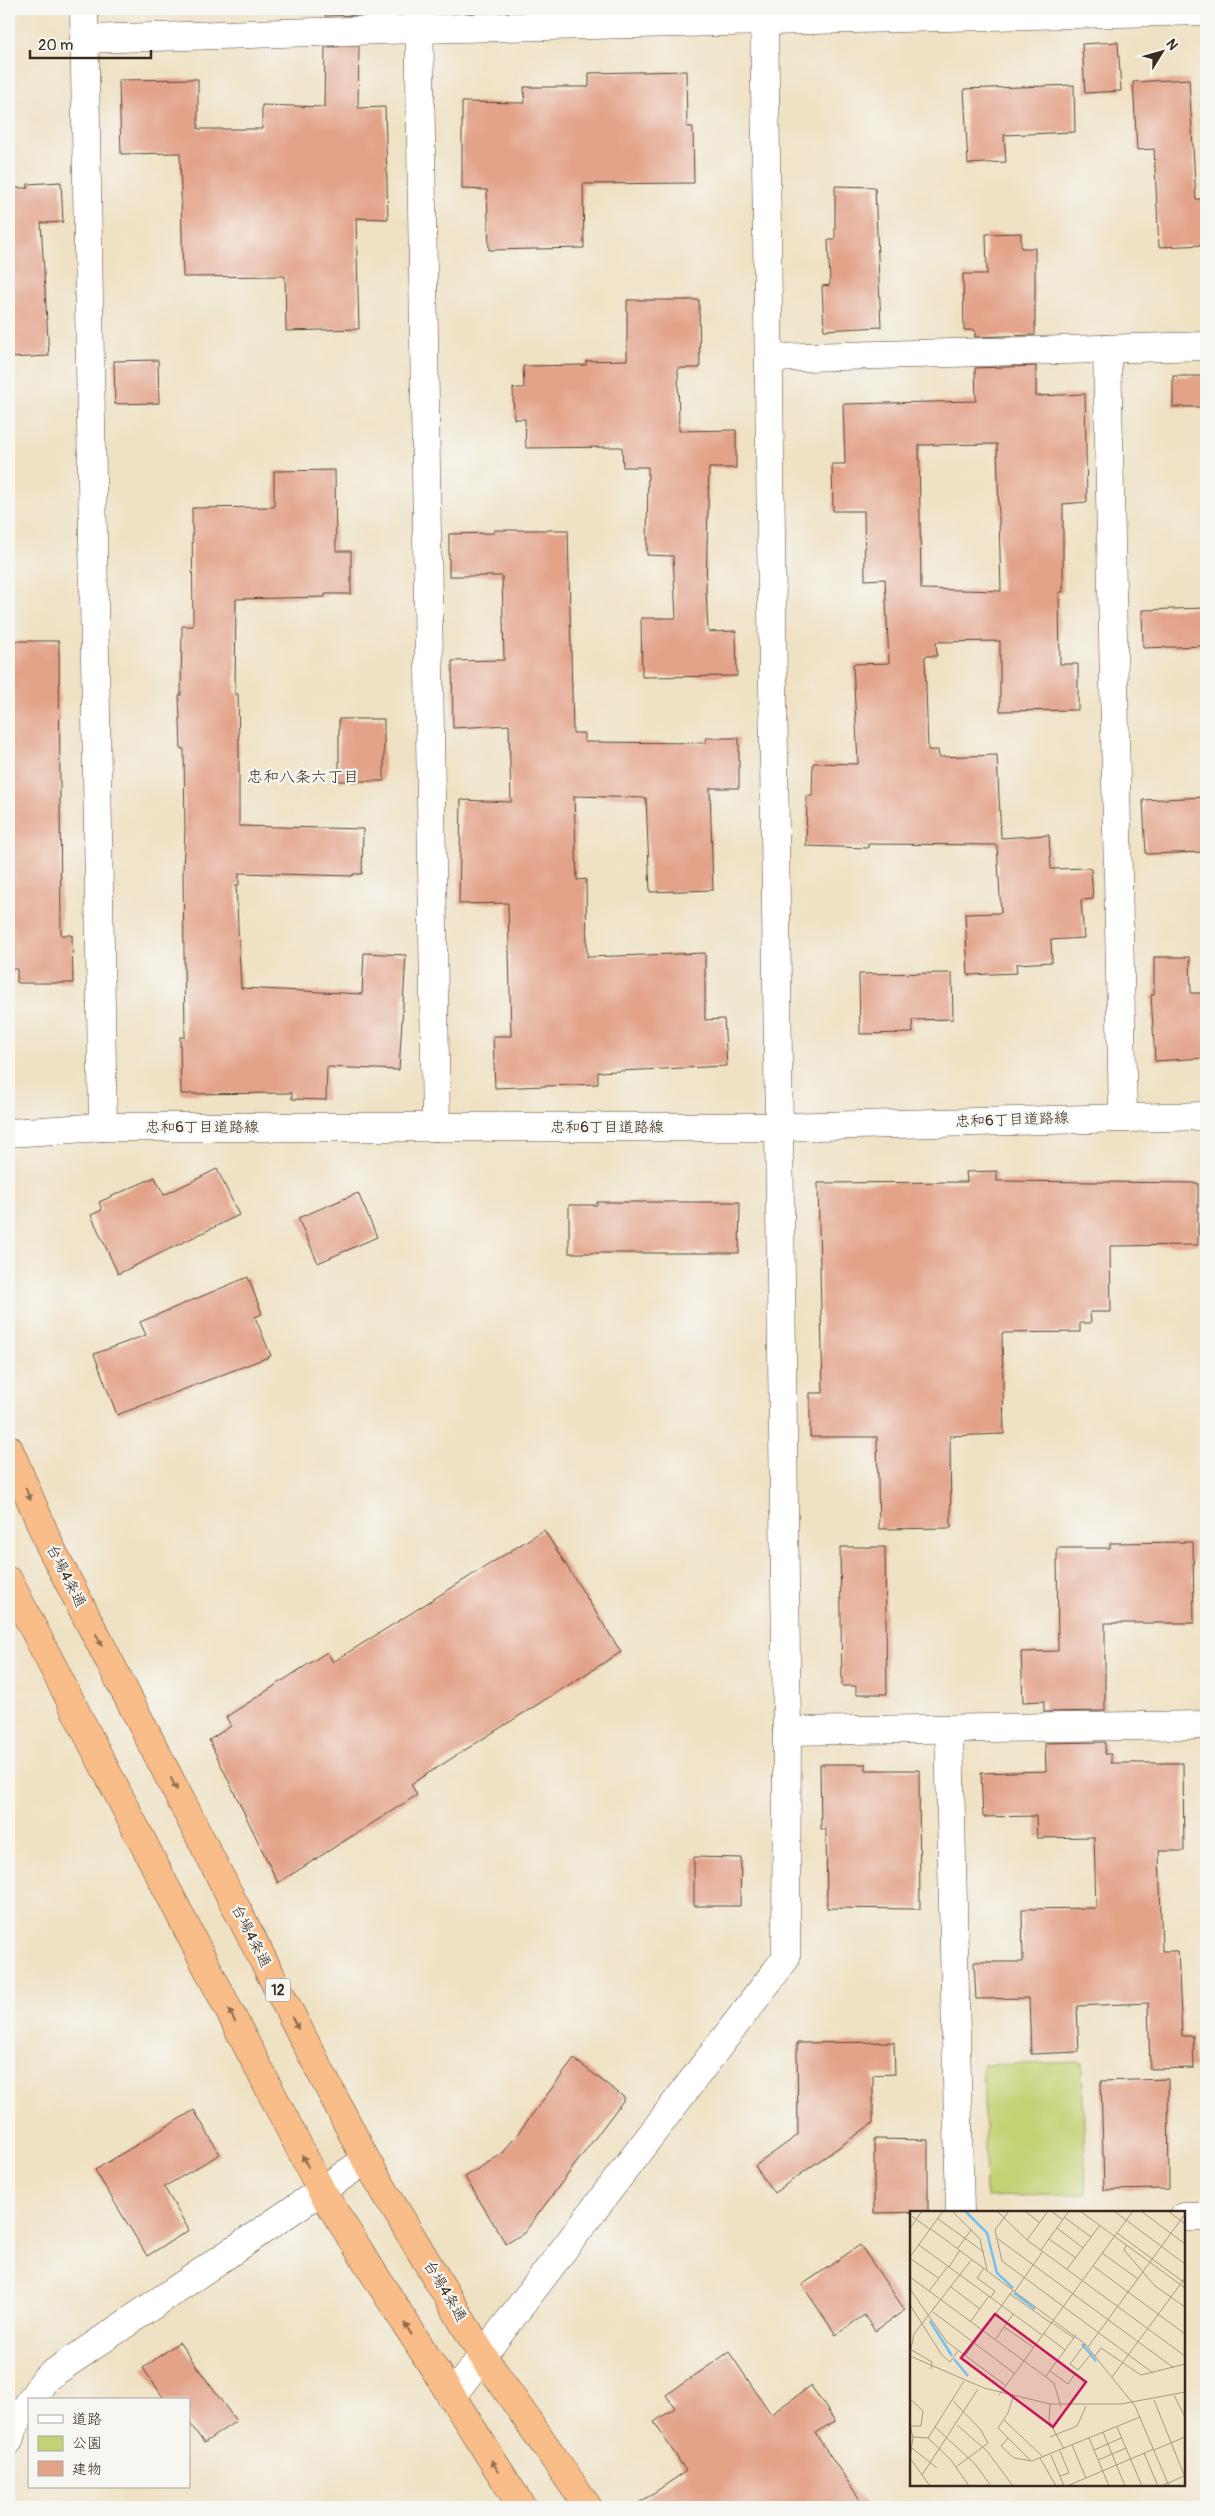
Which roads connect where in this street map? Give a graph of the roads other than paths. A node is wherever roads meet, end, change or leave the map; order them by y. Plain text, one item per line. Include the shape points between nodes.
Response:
1 (84, 9) edge
2 (1206, 11) edge
3 (764, 14) edge
4 (419, 19) edge
5 (84, 39) junction
6 (1206, 346) edge
7 (1107, 349) junction
8 (770, 358) junction
9 (1206, 1116) edge
10 (1124, 1117) junction
11 (779, 1126) junction
12 (103, 1127) junction
13 (436, 1127) junction
14 (9, 1132) edge
15 (9, 1449) edge
16 (9, 1581) edge
17 (1206, 1725) edge
18 (949, 1729) junction
19 (787, 1730) junction
20 (366, 2160) junction
21 (322, 2192) junction
22 (960, 2211) edge
23 (1185, 2217) edge
24 (1206, 2217) edge
25 (483, 2356) junction
26 (451, 2397) junction
27 (32, 2398) edge
28 (28, 2404) edge
29 (9, 2441) edge
30 (522, 2507) edge
31 (588, 2507) edge

1 - 5 street
2 - 3 street
3 - 4 street
3 - 8 street
4 - 5 street
4 - 13 street
5 - 12 street
6 - 7 street
7 - 8 street
7 - 10 street
8 - 11 street
9 - 10 street, 忠和6丁目道路線
10 - 11 street, 忠和6丁目道路線
11 - 13 street, 忠和6丁目道路線
11 - 19 street
12 - 13 street, 忠和6丁目道路線
12 - 14 street, 忠和6丁目道路線
15 -> 20 highway, 台場4条通 / 12 via 50,1546
21 -> 16 highway
17 - 18 street
18 - 19 street
18 - 22 street
19 - 25 street via 786,1958
20 - 21 street
20 - 25 highway, 台場4条通 / 12
26 -> 21 highway
21 - 27 street via 46,2378
23 - 24 street
25 - 26 street
25 - 31 highway, 台場4条通 / 12
30 -> 26 highway
28 - 29 street via 13,2427

